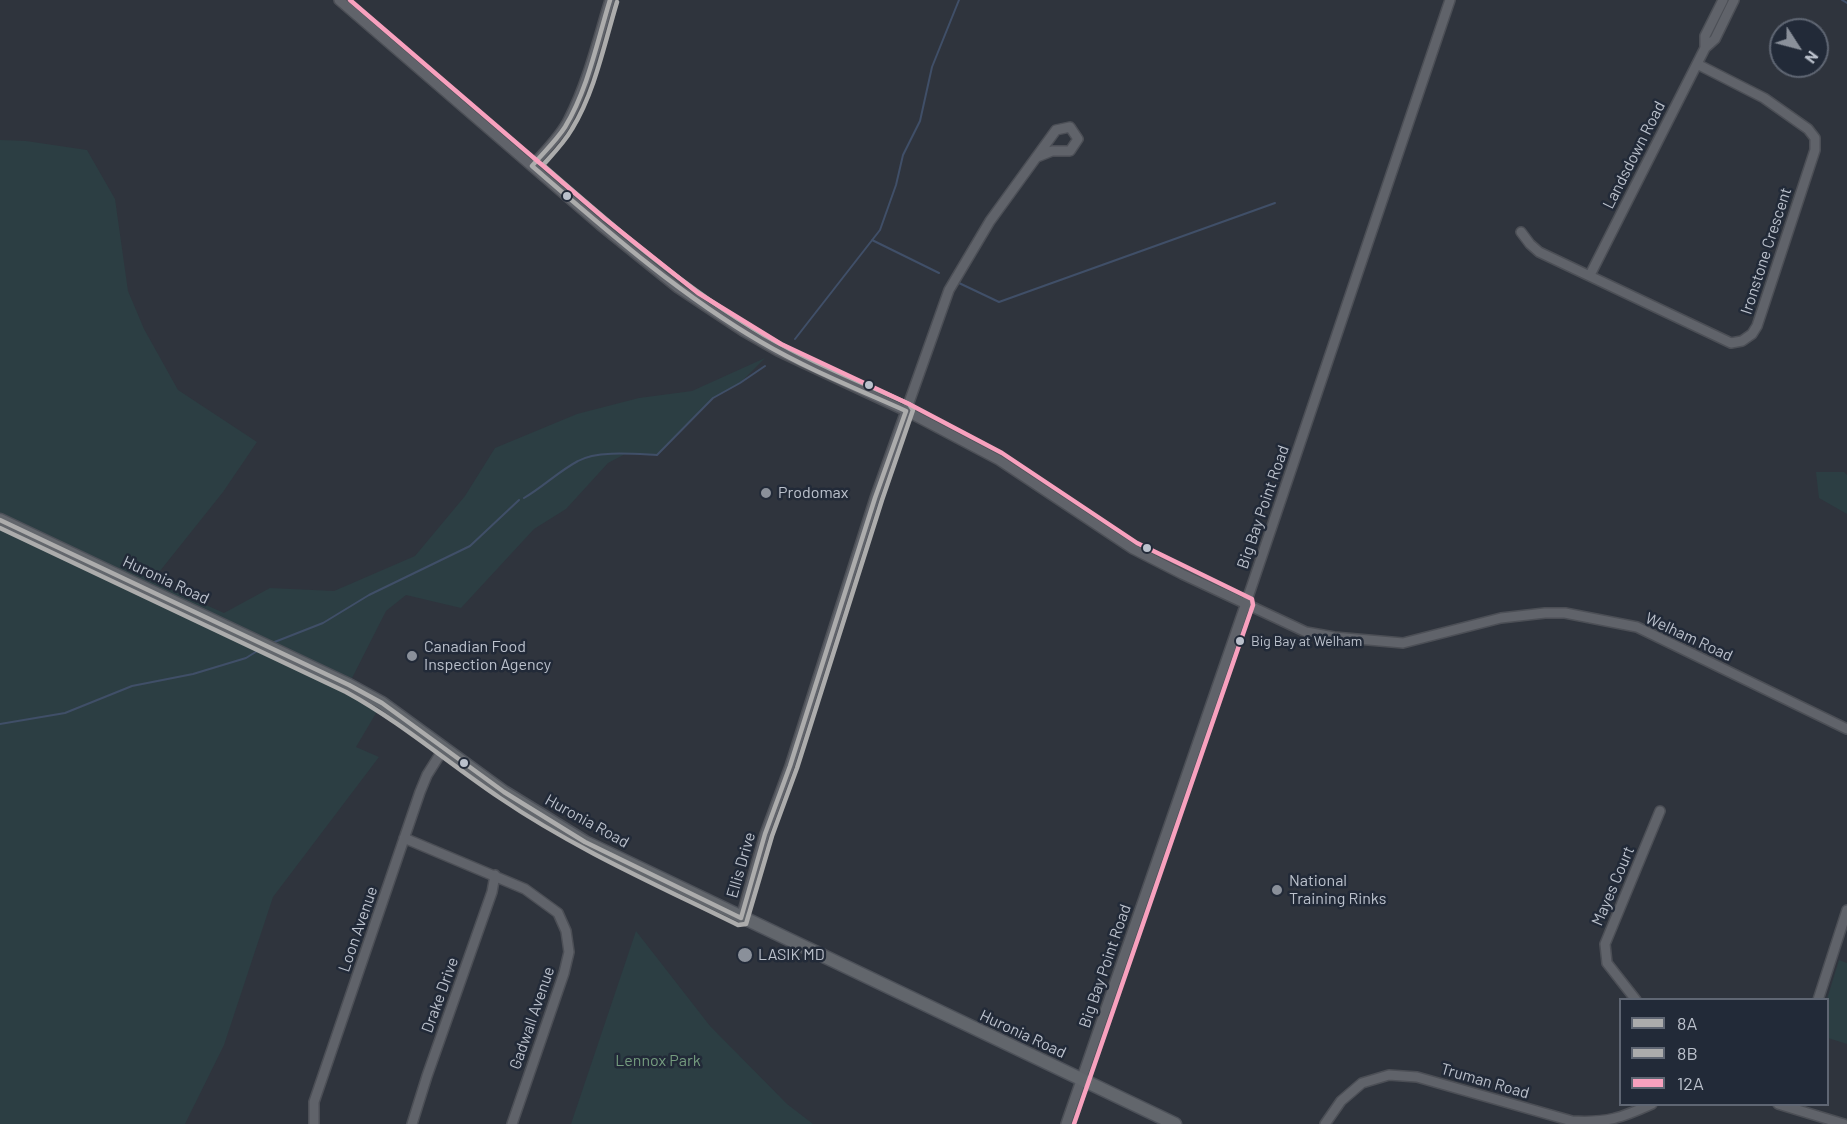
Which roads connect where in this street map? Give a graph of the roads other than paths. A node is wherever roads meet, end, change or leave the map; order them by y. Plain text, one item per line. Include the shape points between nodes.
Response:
1 (339, 0) edge
2 (610, 0) edge
3 (1450, 0) edge
4 (1723, 0) edge
5 (1734, 0) edge
6 (1705, 48) junction
7 (1697, 64) junction
8 (1036, 157) dead end
9 (532, 166) junction
10 (1521, 232) dead end
11 (1590, 275) junction
12 (906, 411) junction
13 (0, 520) edge
14 (1246, 603) junction
15 (1847, 729) edge
16 (444, 748) junction
17 (1660, 811) dead end
18 (404, 838) junction
19 (495, 875) junction
20 (1847, 910) edge
21 (741, 918) junction
22 (1635, 998) edge
23 (1818, 998) edge
24 (1081, 1079) junction
25 (1647, 1106) edge
26 (1784, 1106) edge
27 (314, 1124) edge
28 (412, 1124) edge
29 (512, 1124) edge
30 (1066, 1124) edge
31 (1175, 1124) edge
32 (1325, 1124) edge
33 (1844, 1124) edge

1 - 9 street, Welham Road
2 - 9 street via 569,120
3 - 14 street, Big Bay Point Road
4 - 6 street, Landsdown Road via 1705,36
5 - 6 street, Landsdown Road via 1715,39
6 - 7 street, Landsdown Road
7 - 11 street, Landsdown Road
7 - 11 street, Ironstone Crescent via 1764,98 1815,138 1815,150 1757,326 1742,342 1731,343
8 - 12 street, Ellis Drive via 990,221 949,290
9 - 12 street, Welham Road via 678,288 743,331
10 - 11 street via 1539,252
12 - 14 street, Welham Road via 999,460 1133,549
12 - 21 street, Ellis Drive via 765,834
13 - 16 main road, Huronia Road via 349,685 382,703
14 - 15 street, Welham Road via 1306,632 1402,644 1501,618 1565,613 1637,627
14 - 24 street, Big Bay Point Road
16 - 18 street, Loon Avenue via 426,775
16 - 21 main road, Huronia Road via 504,792 585,842
17 - 22 street, Mayes Court via 1605,944 1607,963
18 - 19 street, Gadwall Avenue
18 - 27 street, Loon Avenue via 314,1102
19 - 28 street, Drake Drive
19 - 29 street, Gadwall Avenue via 525,889 558,913 566,931 568,952
20 - 23 street
21 - 24 main road, Huronia Road
24 - 30 street, Big Bay Point Road
24 - 31 main road, Huronia Road
25 - 32 street, Truman Road via 1618,1119 1597,1123 1572,1121 1417,1077 1389,1075 1362,1083 1341,1101
26 - 33 street

